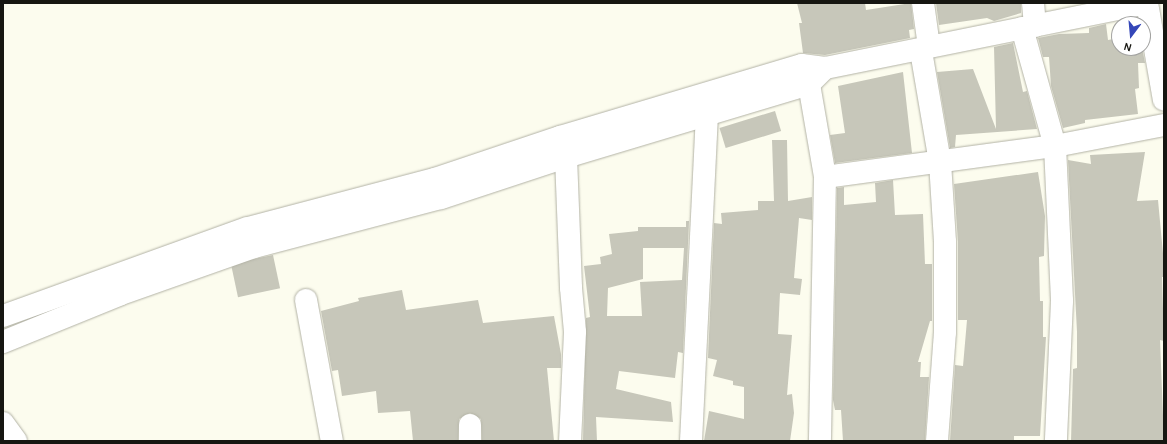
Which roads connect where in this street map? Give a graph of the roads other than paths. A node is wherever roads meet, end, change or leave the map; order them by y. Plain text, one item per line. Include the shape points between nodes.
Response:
1 (923, 3) edge
2 (1033, 3) edge
3 (1147, 3) edge
4 (1028, 27) junction
5 (925, 49) junction
6 (825, 68) junction
7 (809, 84) junction
8 (1164, 100) edge
9 (707, 116) junction
10 (1164, 125) edge
11 (1055, 146) junction
12 (566, 156) junction
13 (940, 162) junction
14 (824, 177) junction
15 (306, 300) dead end
16 (3, 316) edge
17 (3, 342) edge
18 (3, 423) edge
19 (16, 441) edge
20 (332, 441) edge
21 (570, 441) edge
22 (690, 441) edge
23 (820, 441) edge
24 (937, 441) edge
25 (1056, 441) edge

1 - 5 main road
2 - 4 main road
3 - 4 main road
3 - 8 main road
4 - 5 main road
4 - 11 main road
5 - 6 main road
5 - 13 main road
6 - 7 main road
6 - 16 main road via 802,66 560,137 435,179 287,216
7 - 9 main road
7 - 14 main road
9 - 12 main road
9 - 22 main road
10 - 11 main road
11 - 13 main road
11 - 25 main road via 1062,301
12 - 17 main road via 441,198 254,247 121,294
12 - 21 main road via 575,332
13 - 14 main road
13 - 24 main road via 945,242 945,332
14 - 23 main road
15 - 20 main road
18 - 19 main road

